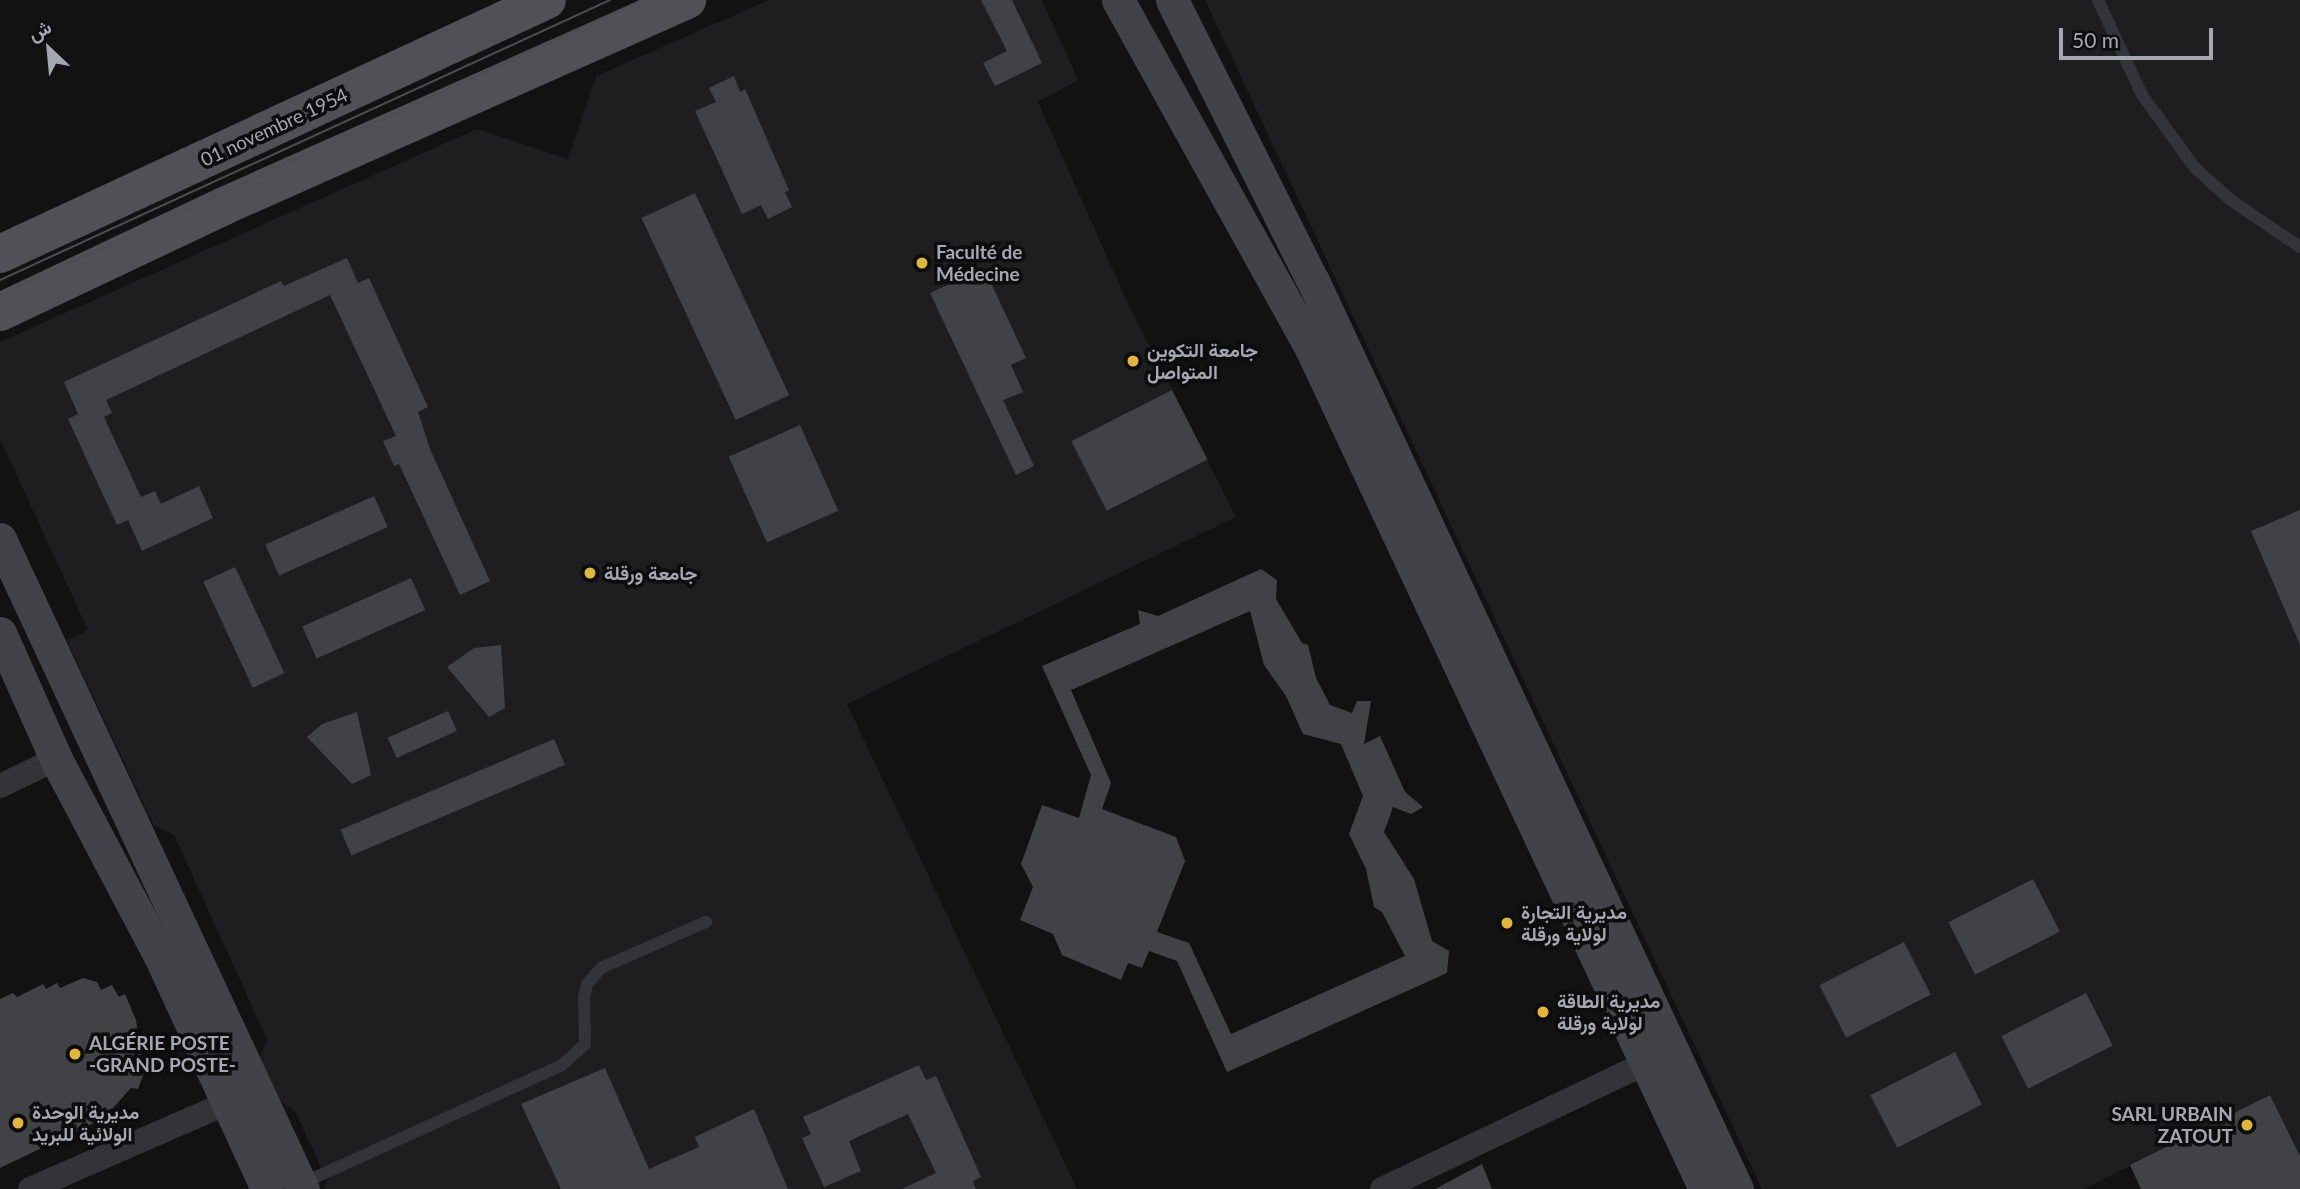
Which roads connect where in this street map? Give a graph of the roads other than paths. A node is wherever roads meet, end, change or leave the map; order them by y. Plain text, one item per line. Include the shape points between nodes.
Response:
1 (547, 0) edge
2 (687, 0) edge
3 (1118, 0) edge
4 (1172, 0) edge
5 (2098, 0) edge
6 (2300, 247) edge
7 (0, 254) edge
8 (0, 312) edge
9 (1362, 421) junction
10 (0, 539) edge
11 (0, 633) edge
12 (57, 759) junction
13 (0, 786) edge
14 (706, 922) dead end
15 (219, 1004) junction
16 (188, 1017) junction
17 (1659, 1057) junction
18 (227, 1103) junction
19 (302, 1187) edge
20 (30, 1189) edge
21 (267, 1189) edge
22 (1382, 1189) edge
23 (1705, 1189) edge
24 (1737, 1189) edge

1 - 7 main road, 01 novembre 1954
2 - 8 main road via 224,206
3 - 9 street via 1310,346
4 - 9 street
5 - 6 lane via 2143,95 2195,169 2232,201
9 - 17 street
10 - 15 street
11 - 12 street
12 - 13 street
12 - 16 street
14 - 19 lane via 601,968 587,984 584,997 585,1044 562,1065
15 - 16 street
15 - 19 street
16 - 18 street
17 - 22 street
17 - 23 street
17 - 24 street
18 - 20 street
18 - 21 street

